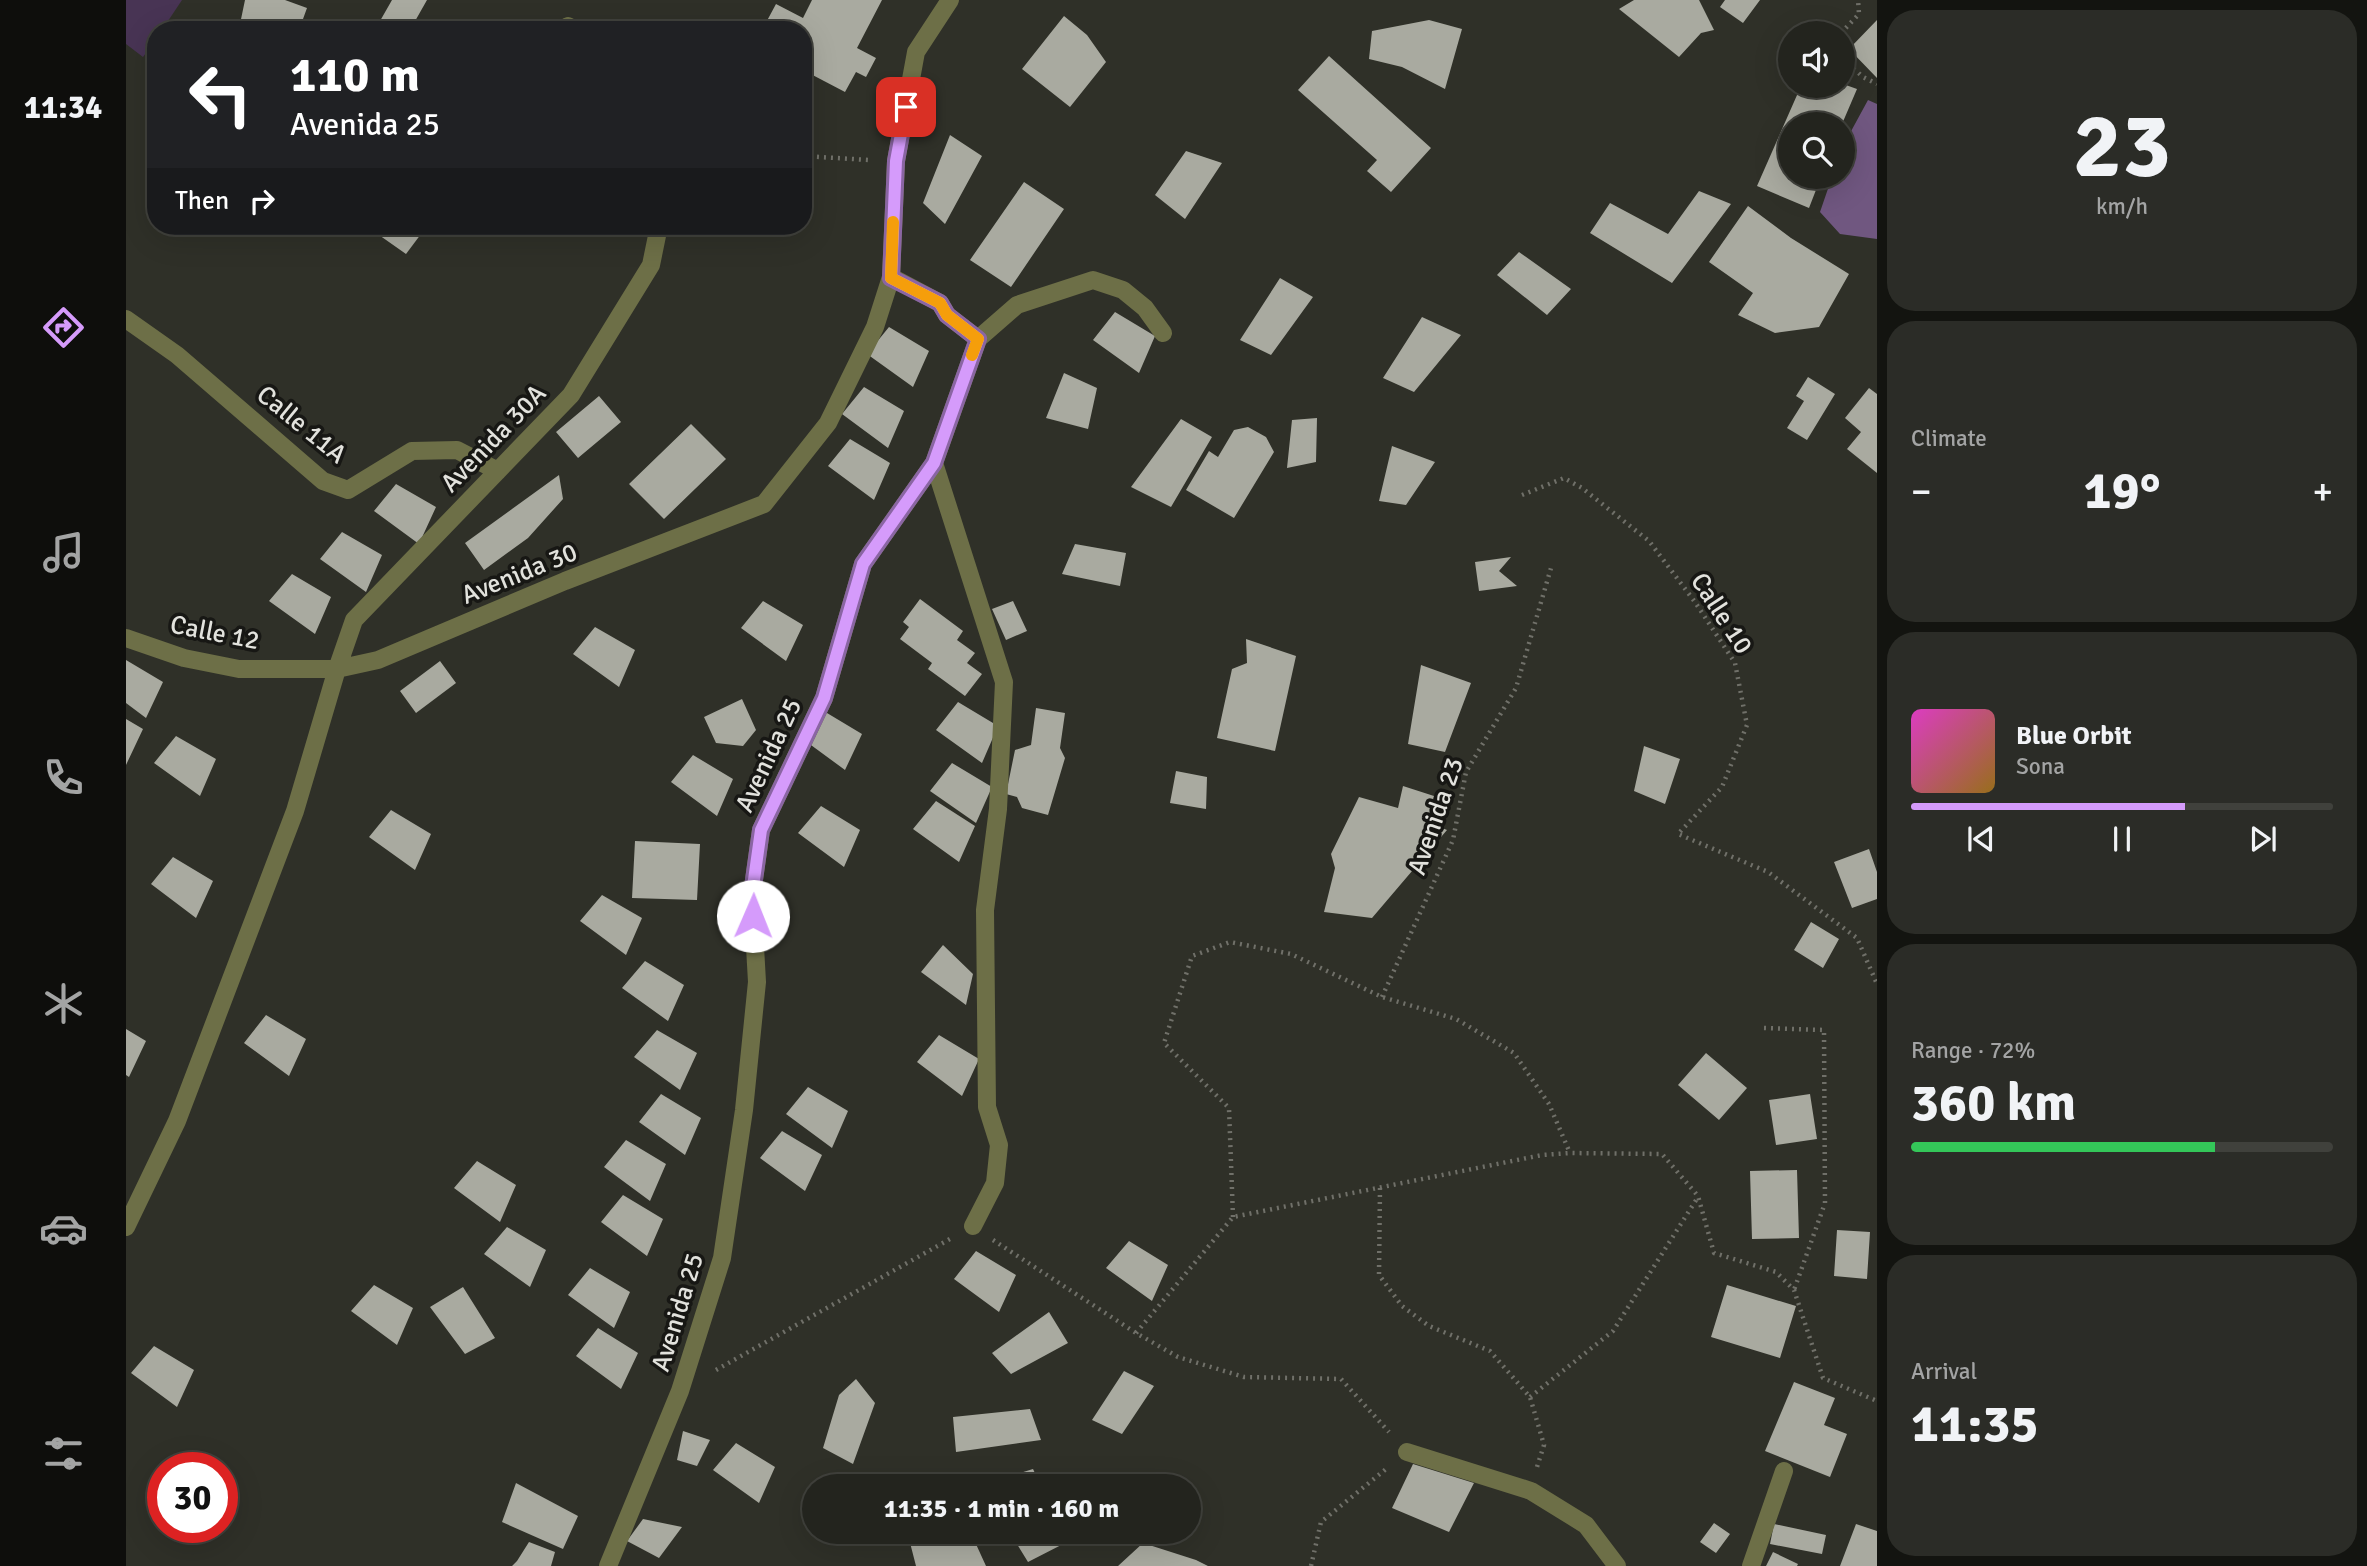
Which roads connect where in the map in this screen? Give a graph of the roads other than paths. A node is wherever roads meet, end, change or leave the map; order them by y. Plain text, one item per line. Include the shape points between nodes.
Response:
1 (950, 0) edge
2 (657, 235) edge
3 (891, 278) junction
4 (126, 319) edge
5 (1163, 333) dead end
6 (978, 339) junction
7 (934, 463) junction
8 (498, 471) junction
9 (126, 638) edge
10 (337, 668) junction
11 (973, 1226) road end
12 (126, 1227) edge
13 (1407, 1452) road end
14 (1784, 1471) dead end
15 (608, 1566) edge
16 (1617, 1566) edge
17 (1751, 1566) edge

1 - 3 street, Avenida 30 via 916,52 896,161
2 - 8 street, Avenida 30A via 651,265 571,395
3 - 6 street via 940,303 947,315
3 - 10 street, Avenida 30 via 875,327 828,423 764,504 378,660
4 - 8 street, Calle 11A via 177,355 323,481 348,490 412,451 457,450
5 - 6 street via 1123,290 1093,280 1017,305
6 - 7 street, Avenida 25
7 - 11 street via 1004,682 998,809 985,910 987,1107 999,1145 995,1183
7 - 15 street, Avenida 25 via 863,564 824,698 761,830 752,894 757,982 722,1258 680,1391
8 - 10 street, Avenida 30A via 355,620
9 - 10 street, Calle 12 via 184,658 239,669
10 - 12 street via 295,811 177,1121
13 - 16 street via 1531,1491 1586,1525
14 - 17 street

